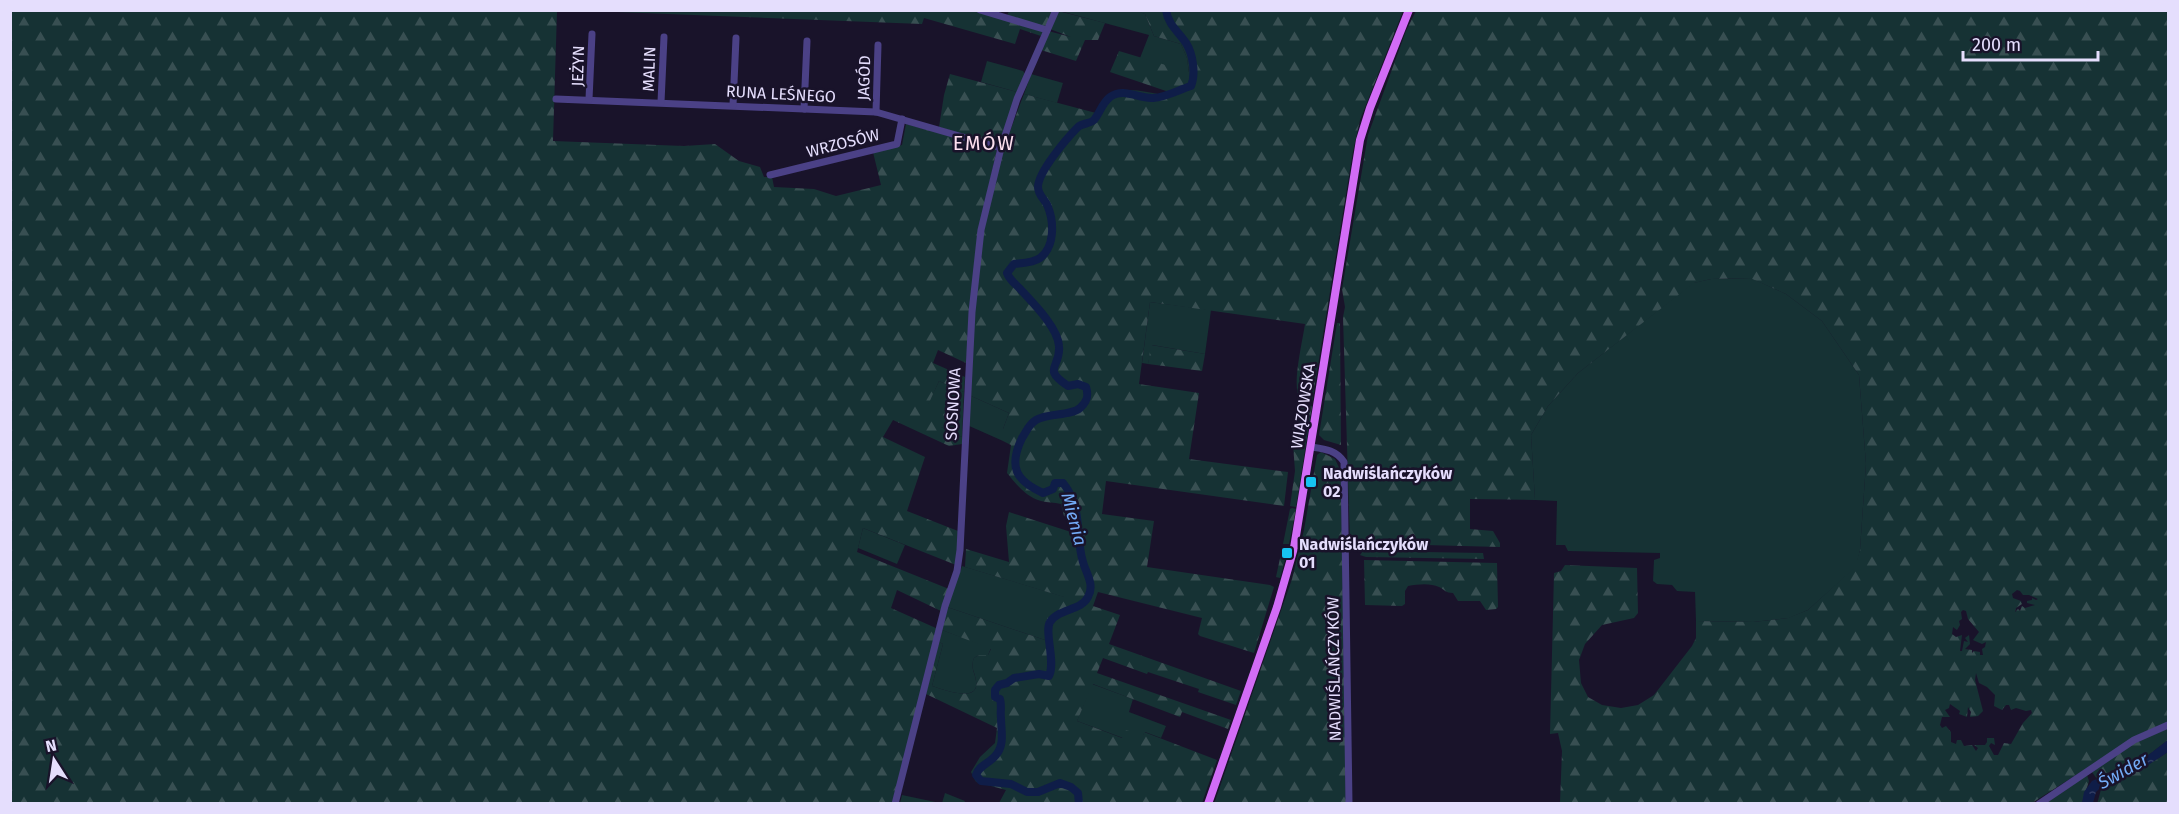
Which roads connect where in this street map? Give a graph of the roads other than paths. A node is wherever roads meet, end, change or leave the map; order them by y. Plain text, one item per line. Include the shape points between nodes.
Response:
1 (980, 10) edge
2 (1056, 10) edge
3 (1410, 10) edge
4 (1047, 30) junction
5 (592, 34) dead end
6 (664, 37) dead end
7 (736, 38) dead end
8 (807, 42) dead end
9 (878, 45) dead end
10 (556, 99) dead end
11 (589, 99) junction
12 (662, 102) junction
13 (733, 105) junction
14 (804, 109) junction
15 (876, 112) junction
16 (902, 119) junction
17 (1001, 148) junction
18 (770, 175) dead end
19 (1311, 447) junction
20 (2169, 725) edge
21 (895, 804) edge
22 (1208, 804) edge
23 (1348, 804) edge
24 (2039, 804) edge

1 - 4 street
2 - 4 street, SOSNOWA
3 - 19 main road, WIĄZOWSKA via 1360,140
4 - 17 street, SOSNOWA
5 - 11 street, JEŻYN
6 - 12 street, MALIN
7 - 13 street
8 - 14 street
9 - 15 street, JAGÓD
10 - 11 street, RUNA LEŚNEGO
11 - 12 street, RUNA LEŚNEGO
12 - 13 street, RUNA LEŚNEGO
13 - 14 street, RUNA LEŚNEGO
14 - 15 street, RUNA LEŚNEGO
15 - 16 street, RUNA LEŚNEGO
16 - 17 street, RUNA LEŚNEGO
16 - 18 street, WRZOSÓW via 897,144
17 - 21 street, SOSNOWA via 981,230 972,312 957,571
19 - 22 main road, WIĄZOWSKA via 1292,556
19 - 23 street, NADWIŚLAŃCZYKÓW via 1332,451 1344,462
20 - 24 street via 2134,740

